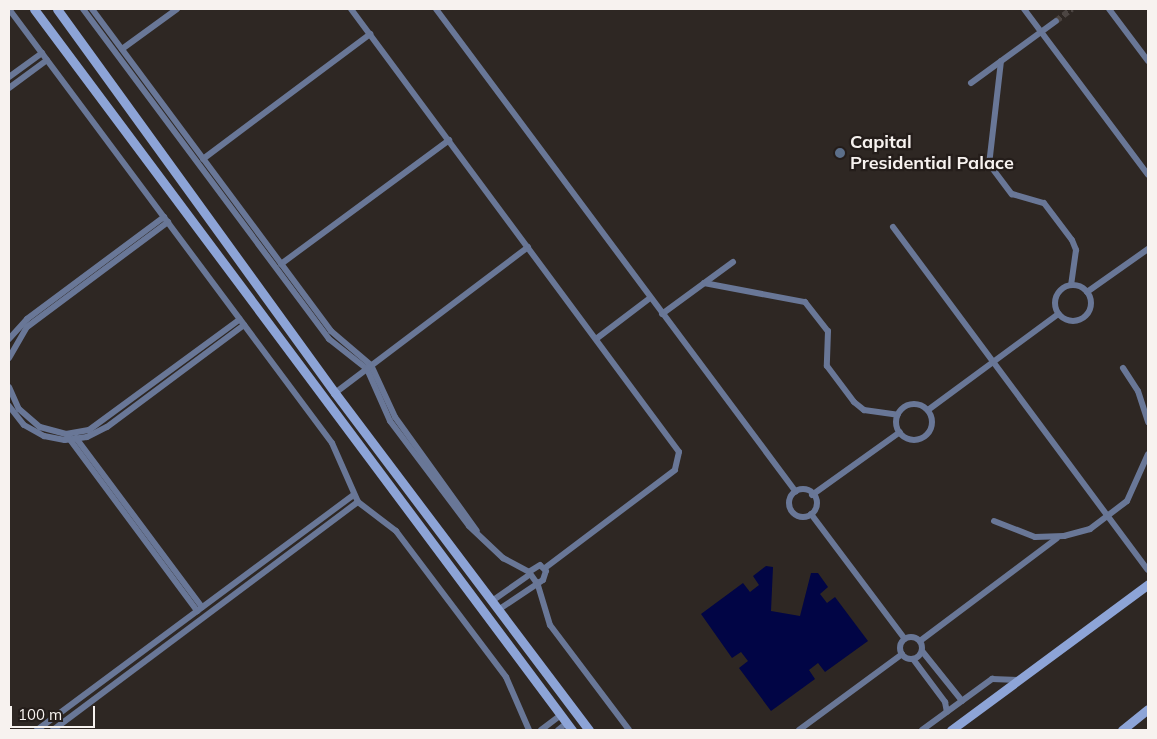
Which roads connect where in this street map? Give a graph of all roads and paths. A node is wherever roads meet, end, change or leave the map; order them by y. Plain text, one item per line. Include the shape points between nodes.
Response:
1 (9, 9) edge
2 (34, 9) edge
3 (57, 9) edge
4 (83, 9) edge
5 (92, 9) edge
6 (177, 9) edge
7 (351, 9) edge
8 (436, 9) edge
9 (1024, 9) edge
10 (1109, 9) edge
11 (1056, 21) tunnel mouth
12 (1041, 32) junction
13 (370, 34) junction
14 (122, 49) junction
15 (42, 53) junction
16 (47, 60) junction
17 (1001, 61) junction
18 (1148, 61) edge
19 (9, 77) edge
20 (971, 83) dead end
21 (9, 88) edge
22 (449, 140) junction
23 (203, 158) junction
24 (1148, 176) edge
25 (166, 220) junction
26 (894, 227) dead end
27 (528, 247) junction
28 (1148, 249) edge
29 (733, 262) dead end
30 (281, 264) junction
31 (704, 283) junction
32 (1071, 285) junction
33 (1087, 292) junction
34 (650, 298) junction
35 (662, 314) junction
36 (1058, 314) junction
37 (242, 322) junction
38 (9, 339) edge
39 (596, 339) junction
40 (9, 353) edge
41 (993, 362) junction
42 (369, 367) junction
43 (1123, 368) dead end
44 (9, 387) edge
45 (335, 393) junction
46 (9, 406) edge
47 (928, 410) junction
48 (898, 415) junction
49 (1148, 422) edge
50 (360, 424) junction
51 (348, 432) junction
52 (900, 432) junction
53 (72, 437) junction
54 (1148, 454) edge
55 (1148, 470) edge
56 (1143, 475) junction
57 (796, 492) junction
58 (812, 494) junction
59 (354, 495) junction
60 (415, 499) junction
61 (358, 502) junction
62 (404, 507) junction
63 (811, 514) junction
64 (1110, 518) junction
65 (994, 521) dead end
66 (1035, 536) junction
67 (1058, 537) junction
68 (1040, 551) junction
69 (545, 568) junction
70 (1148, 570) edge
71 (529, 573) junction
72 (536, 582) junction
73 (1148, 584) edge
74 (492, 601) junction
75 (200, 609) junction
76 (498, 610) junction
77 (905, 639) junction
78 (920, 641) junction
79 (922, 651) junction
80 (902, 654) junction
81 (913, 659) junction
82 (928, 659) junction
83 (918, 666) junction
84 (1018, 680) junction
85 (949, 688) junction
86 (939, 694) junction
87 (962, 700) junction
88 (1148, 710) edge
89 (947, 712) junction
90 (561, 715) junction
91 (570, 727) edge
92 (37, 730) edge
93 (52, 730) edge
94 (529, 730) edge
95 (541, 730) edge
96 (558, 730) edge
97 (589, 730) edge
98 (629, 730) edge
99 (799, 730) edge
100 (922, 730) edge
101 (951, 730) edge
102 (1122, 730) edge

1 - 15 street
2 - 51 street
3 - 45 street
4 - 42 street via 329,339
5 - 14 street
6 - 14 street
7 - 13 street
8 - 34 street
9 - 12 street
10 - 18 street
11 - 12 street
12 - 17 street
12 - 24 street
13 - 22 street
13 - 23 street
14 - 23 street
15 - 16 street
15 - 19 street
16 - 21 street
16 - 25 street
17 - 20 street
17 - 32 street via 990,166 1012,194 1044,203 1072,240 1076,250
22 - 27 street
22 - 30 street
23 - 30 street
25 - 37 street
25 - 38 street via 27,318
25 - 40 street via 27,327
26 - 41 street
27 - 39 street
27 - 42 street
28 - 33 street
29 - 31 street
30 - 42 street via 333,334
31 - 35 street
31 - 48 street via 806,302 828,331 827,366 854,402 864,410
32 - 33 street
32 - 36 street via 1057,294
33 - 36 street via 1091,305 1084,317 1070,321
34 - 35 street
34 - 39 street
35 - 57 street
36 - 41 street
37 - 53 street via 100,425
37 - 59 street via 336,449
39 - 69 street via 678,450 680,462
41 - 47 street
41 - 64 street
42 - 45 street
42 - 71 street via 390,409 477,531 503,558
43 - 49 street via 1138,391
44 - 53 street via 28,419 47,430
45 - 50 street
46 - 53 street via 37,433
47 - 48 street via 911,404
47 - 52 street via 932,424 925,436 913,440
48 - 52 street
50 - 51 street
50 - 60 street
51 - 62 street
52 - 58 street
53 - 75 street
54 - 56 street
55 - 56 street
56 - 64 street via 1127,502
57 - 58 street via 805,487
57 - 63 street via 789,504 800,518
58 - 63 street via 819,505
59 - 61 street
59 - 75 street
60 - 62 street
60 - 74 street
61 - 93 street
61 - 94 street via 390,525 413,553 506,677
62 - 90 street
63 - 77 street
64 - 67 street via 1082,532
64 - 70 street
65 - 66 street
66 - 67 street
66 - 68 street
67 - 68 street
68 - 78 street
69 - 71 street via 534,565
69 - 72 street via 545,578
71 - 72 street
71 - 74 street
72 - 76 street
72 - 98 street via 550,625
73 - 84 street
74 - 76 street
75 - 92 street
76 - 97 street
77 - 78 street
77 - 80 street
78 - 79 street
79 - 81 street
79 - 82 street
80 - 81 street
80 - 99 street
81 - 83 street
82 - 83 street
82 - 85 street
83 - 86 street
84 - 87 street via 996,677
84 - 101 street
85 - 86 street
85 - 87 street
86 - 89 street
87 - 89 street
88 - 102 street
89 - 100 street
90 - 91 street
90 - 95 street
91 - 96 street

